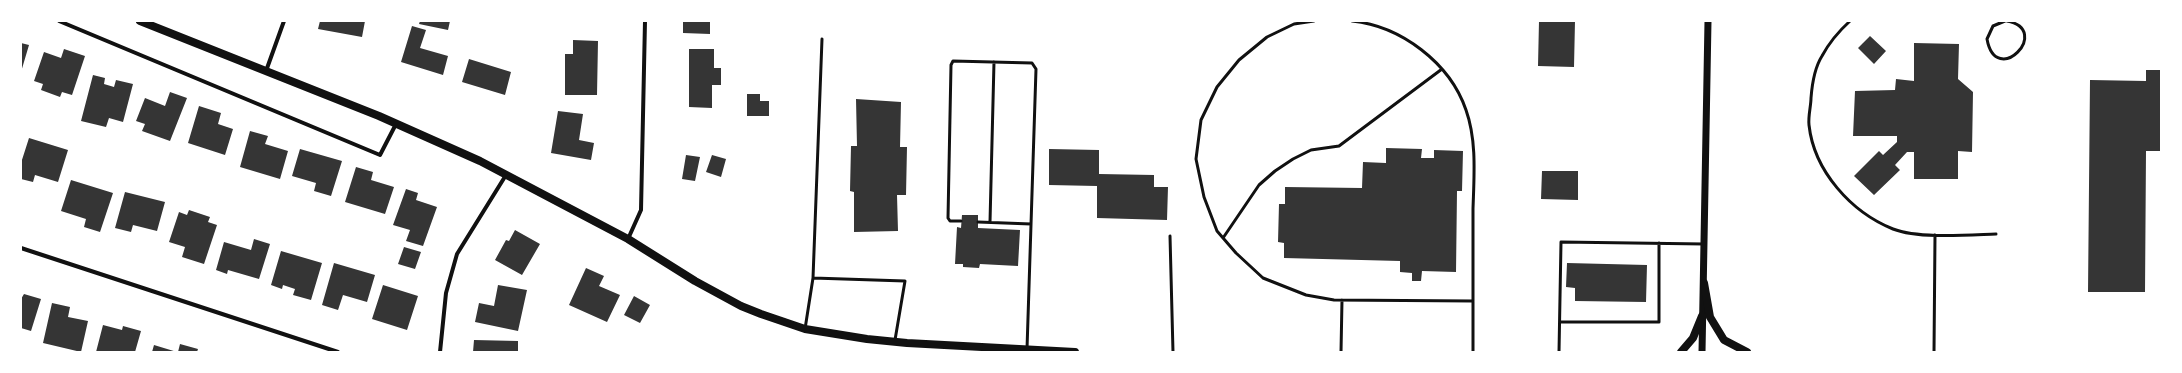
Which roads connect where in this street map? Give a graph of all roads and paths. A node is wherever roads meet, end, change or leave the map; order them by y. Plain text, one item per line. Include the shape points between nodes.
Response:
1 (59, 21) edge
2 (140, 21) edge
3 (284, 21) edge
4 (645, 21) edge
5 (1314, 21) edge
6 (1352, 21) edge
7 (1708, 21) edge
8 (1850, 21) edge
9 (2006, 21) edge
10 (822, 38) dead end
11 (994, 62) junction
12 (1442, 69) junction
13 (266, 71) junction
14 (396, 124) junction
15 (506, 175) junction
16 (962, 221) dead end
17 (978, 222) dead end
18 (990, 222) junction
19 (1031, 224) junction
20 (1996, 234) dead end
21 (1935, 235) junction
22 (1170, 236) dead end
23 (1223, 238) junction
24 (628, 239) junction
25 (1659, 243) junction
26 (1704, 244) junction
27 (21, 248) edge
28 (813, 278) junction
29 (1704, 283) junction
30 (1342, 300) junction
31 (1473, 302) junction
32 (1702, 316) junction
33 (1560, 322) junction
34 (805, 328) junction
35 (895, 342) junction
36 (1027, 350) junction
37 (338, 352) edge
38 (440, 352) edge
39 (1075, 352) edge
40 (1173, 352) edge
41 (1342, 352) edge
42 (1473, 352) edge
43 (1559, 352) edge
44 (1681, 352) edge
45 (1702, 352) edge
46 (1747, 352) edge
47 (1934, 352) edge

1 - 14 street via 380,155
2 - 13 main road
3 - 13 street
4 - 24 street via 641,210
5 - 23 lane via 1294,24 1267,37 1239,60 1217,87 1201,120 1196,159 1204,197 1217,231
6 - 12 lane via 1397,34 1426,53
7 - 26 street
8 - 21 lane via 1839,31 1821,57 1812,89 1809,124 1820,163 1840,191 1863,212 1894,229
9 - 9 lane via 2018,25 2024,40 2018,54 2008,58 1992,52 1987,39 1993,26
10 - 28 lane
11 - 16 lane via 953,61 951,65 948,218 950,221
11 - 18 lane
11 - 19 lane via 1032,63 1036,69
12 - 23 lane via 1339,146 1311,150 1275,171 1259,185
12 - 31 lane via 1466,110 1474,145
13 - 14 main road
14 - 15 main road
15 - 24 main road
15 - 38 street via 457,254 446,293
17 - 18 lane
18 - 19 lane
19 - 36 lane
20 - 21 lane
21 - 47 lane
22 - 40 lane
23 - 30 lane via 1263,278 1306,295
24 - 34 main road via 741,306
25 - 26 lane
25 - 33 lane via 1659,322
25 - 33 lane via 1561,242
26 - 29 street
27 - 37 street
28 - 34 lane
28 - 35 lane via 905,281
29 - 32 street
29 - 46 main road via 1710,317 1724,340
30 - 31 lane
30 - 41 lane
31 - 42 lane
32 - 44 main road via 1693,338
32 - 45 street
33 - 43 lane
34 - 35 main road
35 - 36 main road
36 - 39 main road

